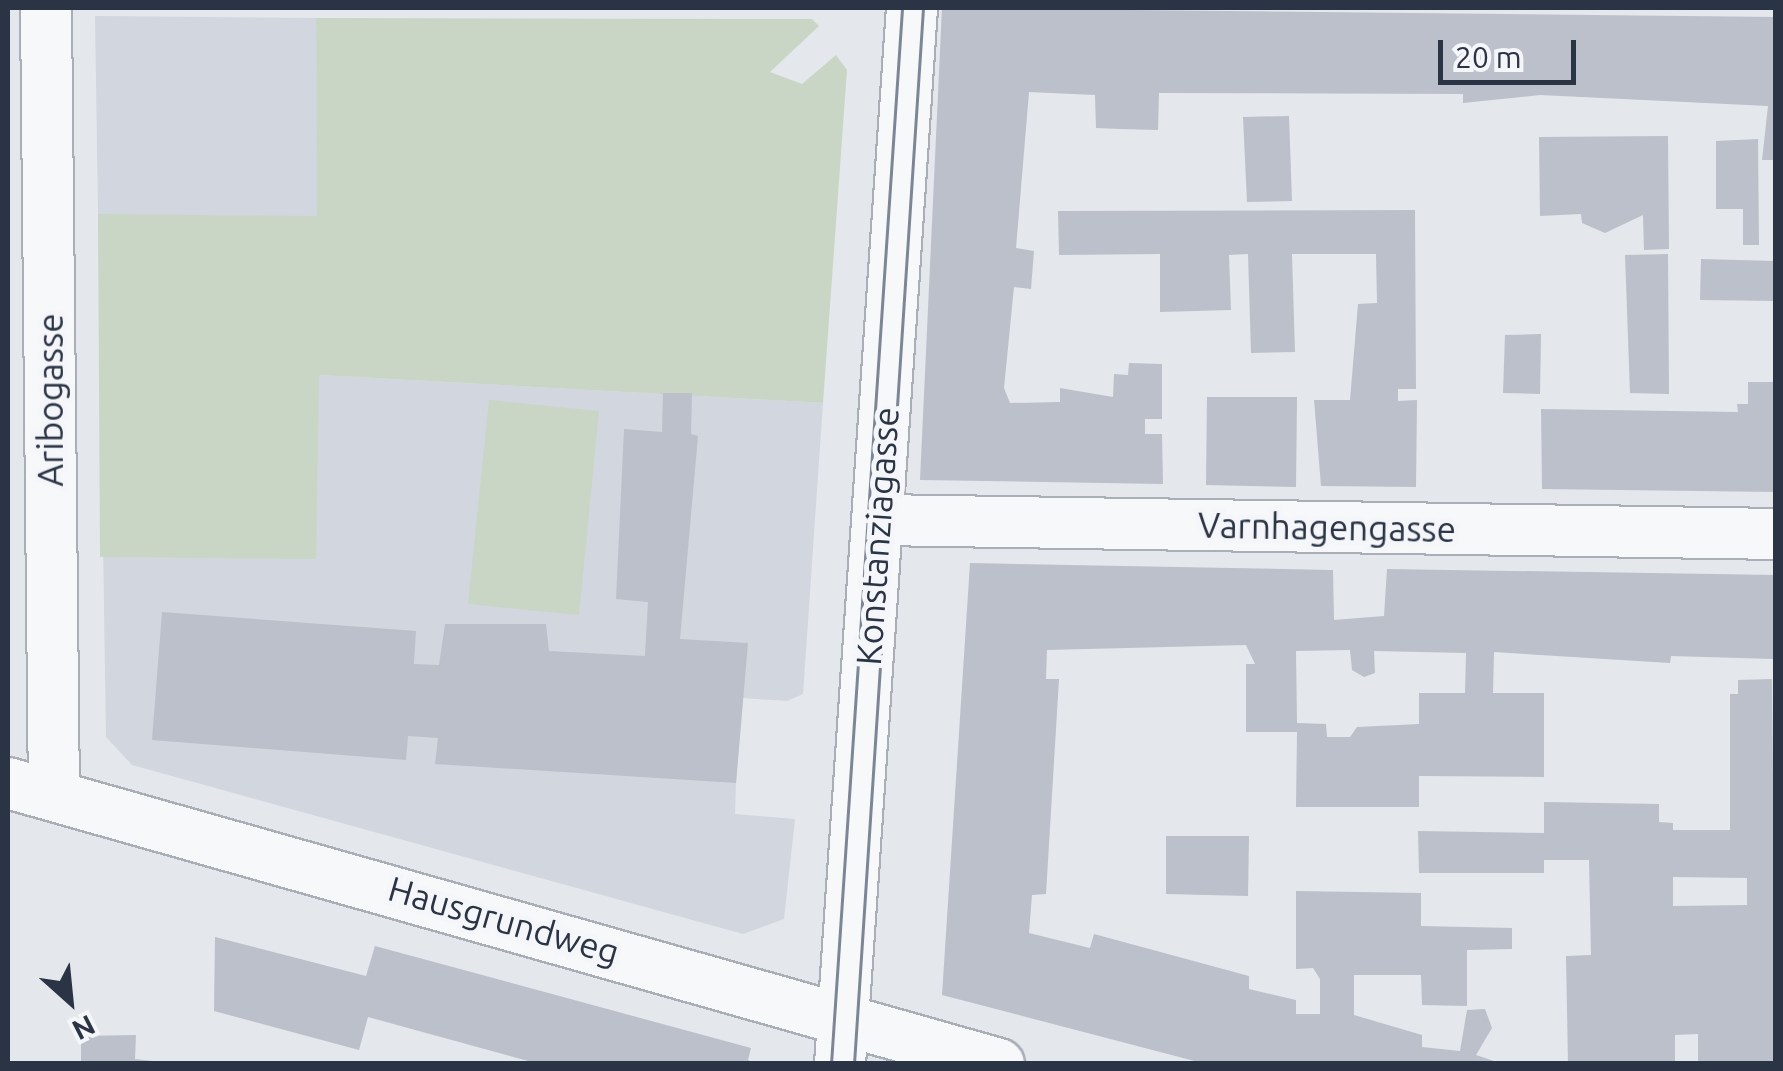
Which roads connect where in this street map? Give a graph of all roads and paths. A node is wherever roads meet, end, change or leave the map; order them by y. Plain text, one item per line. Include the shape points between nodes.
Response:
1 (46, 8) edge
2 (912, 8) edge
3 (878, 520) junction
4 (1776, 534) edge
5 (31, 788) edge
6 (843, 1040) edge
7 (930, 1055) edge
8 (999, 1064) edge

1 - 5 street, Aribogasse
2 - 3 street, Konstanziagasse
3 - 4 street, Varnhagengasse
3 - 6 street, Konstanziagasse
5 - 6 street, Hausgrundweg
6 - 7 street, Hausgrundweg
7 - 8 street, Hausgrundweg

